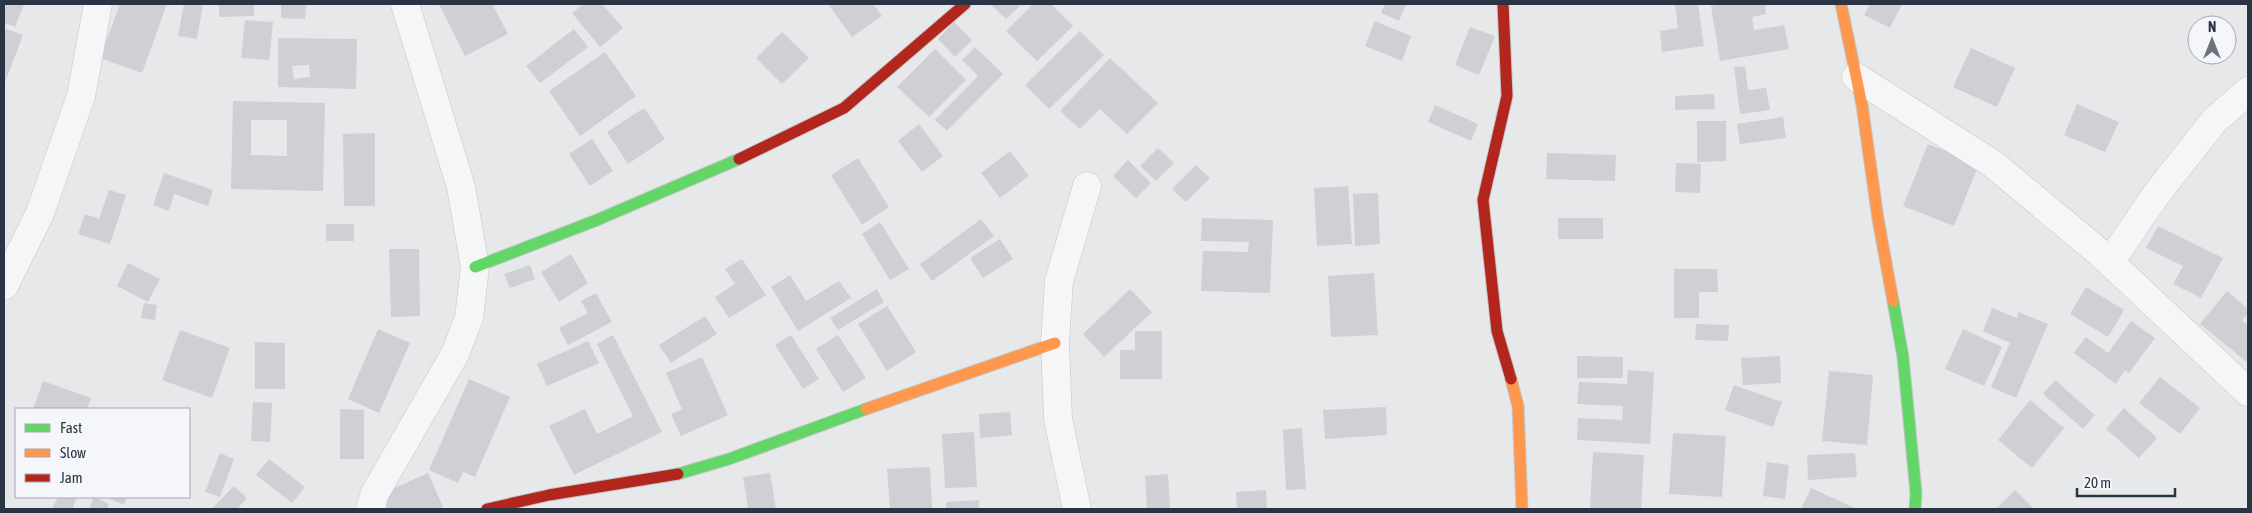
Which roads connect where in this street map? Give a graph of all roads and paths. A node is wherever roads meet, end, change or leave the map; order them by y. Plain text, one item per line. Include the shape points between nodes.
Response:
1 (98, 4) edge
2 (406, 4) edge
3 (964, 4) edge
4 (1503, 4) edge
5 (1841, 4) edge
6 (1856, 77) junction
7 (2248, 91) edge
8 (1087, 186) dead end
9 (2110, 262) junction
10 (475, 267) junction
11 (4, 286) edge
12 (1055, 343) junction
13 (2248, 392) edge
14 (370, 509) edge
15 (487, 509) edge
16 (1077, 509) edge
17 (1522, 509) edge
18 (1915, 509) edge

1 - 11 street via 81,96 40,213
2 - 10 street via 461,187
3 - 10 street via 844,108 708,174
4 - 17 street via 1507,96 1483,200 1497,331 1518,406
5 - 6 street
6 - 9 street via 1993,164
6 - 18 street via 1903,357
7 - 9 street via 2214,121 2158,192
8 - 12 street via 1060,281
9 - 13 street
10 - 14 street via 469,318 455,354 375,493
12 - 15 street via 668,478 549,495
12 - 16 street via 1058,419

